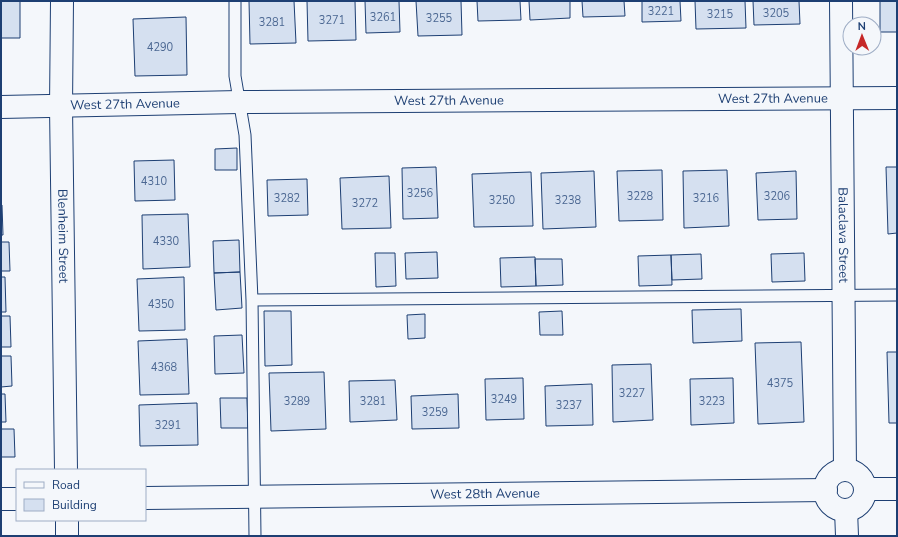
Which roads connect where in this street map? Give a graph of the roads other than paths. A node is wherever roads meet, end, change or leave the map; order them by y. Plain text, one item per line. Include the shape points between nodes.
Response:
1 (62, 1) edge
2 (235, 1) edge
3 (841, 1) edge
4 (842, 98) junction
5 (897, 98) edge
6 (239, 102) junction
7 (61, 107) junction
8 (1, 108) edge
9 (897, 295) edge
10 (844, 296) junction
11 (252, 300) junction
12 (66, 469) edge
13 (845, 470) junction
14 (865, 489) junction
15 (897, 489) edge
16 (826, 490) junction
17 (254, 496) junction
18 (146, 498) edge
19 (1, 499) edge
20 (16, 499) edge
21 (846, 510) junction
22 (67, 521) edge
23 (67, 536) edge
24 (255, 536) edge
25 (847, 536) edge

1 - 7 street, Blenheim Street
2 - 6 lane via 235,76
3 - 4 street, Balaclava Street
4 - 5 street, West 27th Avenue
4 - 6 street, West 27th Avenue
4 - 10 street, Balaclava Street
6 - 7 street, West 27th Avenue
6 - 11 lane via 245,135
7 - 8 street, West 27th Avenue
7 - 12 street, Blenheim Street
9 - 10 lane
10 - 11 lane
10 - 13 street, Balaclava Street
11 - 17 lane
13 - 14 street via 857,474
13 - 16 street via 829,478
14 - 15 street
14 - 21 street via 862,501
16 - 17 street, West 28th Avenue
16 - 21 street via 834,506
17 - 18 street, West 28th Avenue
17 - 24 lane
19 - 20 street
21 - 25 street
22 - 23 street

